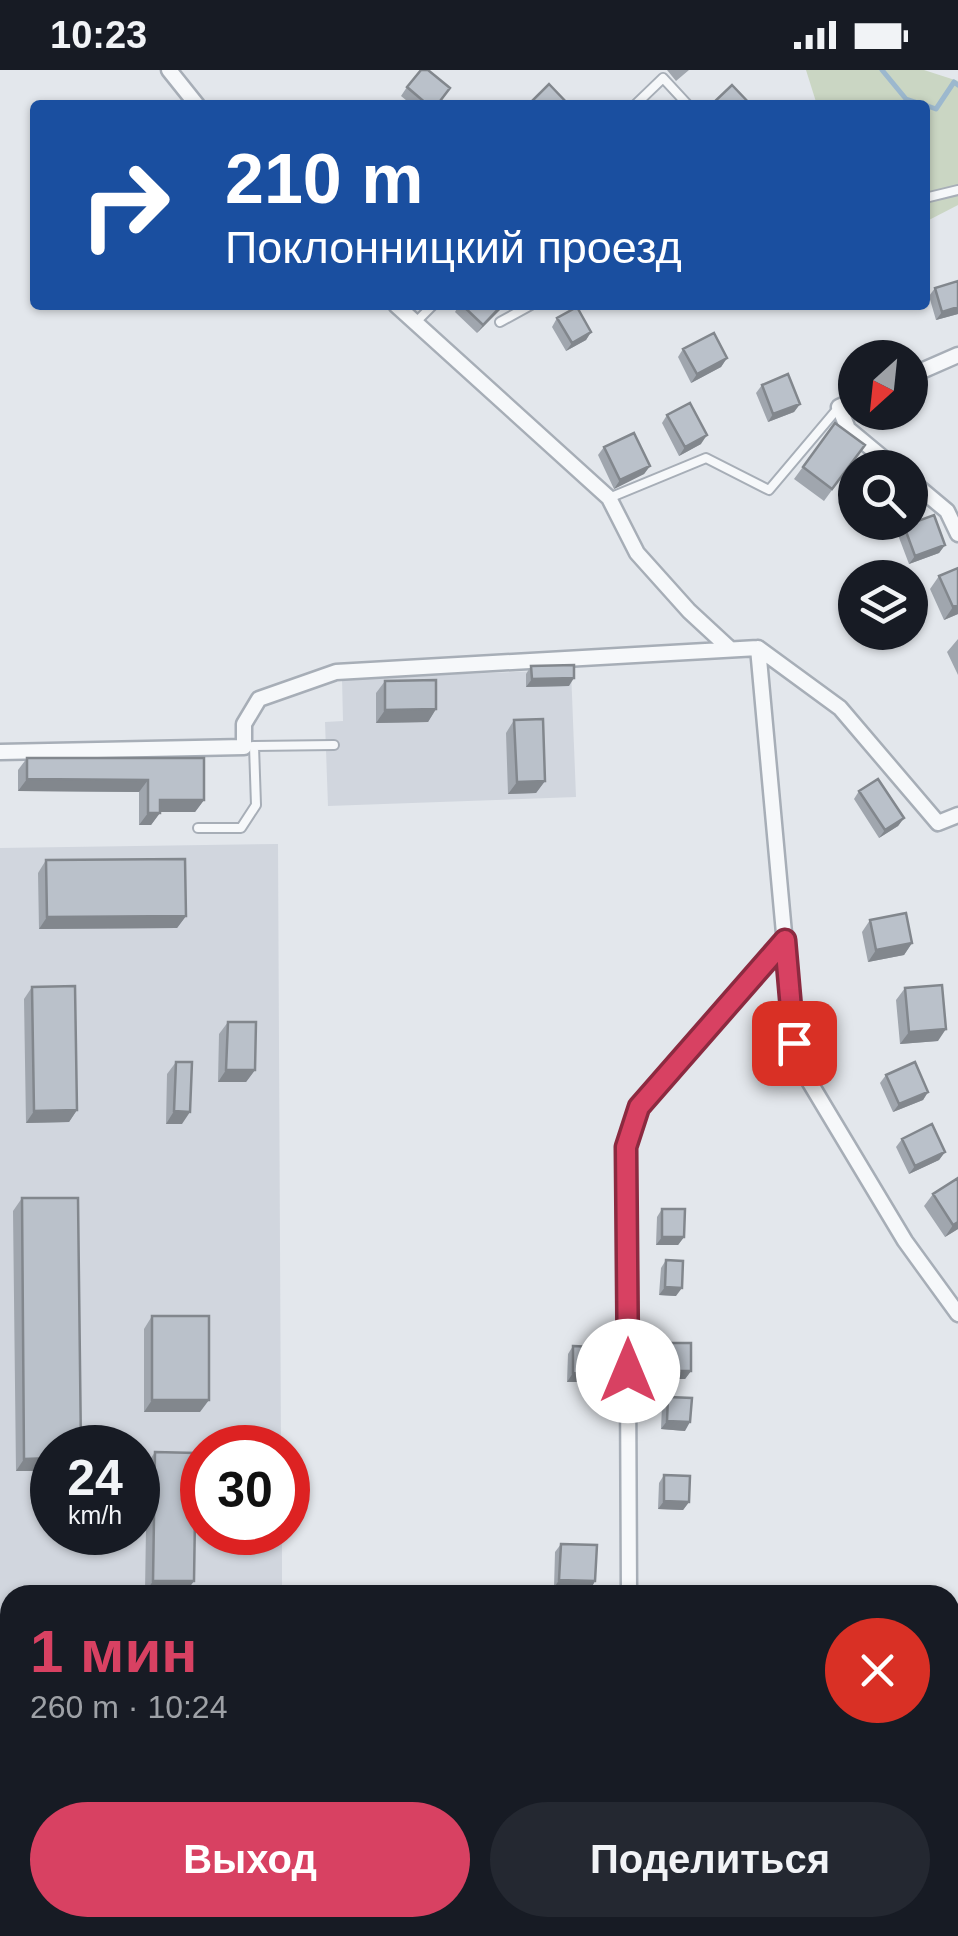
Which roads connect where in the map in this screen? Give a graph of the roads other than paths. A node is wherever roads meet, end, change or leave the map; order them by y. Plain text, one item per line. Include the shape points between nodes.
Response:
1 (169, 70) edge
2 (194, 100) edge
3 (640, 100) edge
4 (683, 100) edge
5 (958, 190) edge
6 (930, 197) edge
7 (402, 310) edge
8 (428, 310) edge
9 (522, 310) edge
10 (416, 322) junction
11 (500, 322) dead end
12 (958, 355) edge
13 (928, 368) edge
14 (838, 409) edge
15 (849, 430) edge
16 (873, 450) edge
17 (928, 495) edge
18 (609, 498) junction
19 (958, 534) edge
20 (729, 648) junction
21 (758, 648) junction
22 (334, 744) dead end
23 (249, 747) junction
24 (0, 752) edge
25 (958, 815) edge
26 (198, 828) dead end
27 (785, 940) junction
28 (958, 1314) edge
29 (629, 1585) edge

1 - 2 street
3 - 4 lane via 663,78
5 - 6 lane
7 - 10 street
8 - 10 lane
9 - 11 lane
10 - 18 street
12 - 13 street
14 - 18 lane via 769,490 706,458
15 - 16 street
17 - 19 street via 947,511
18 - 20 street via 637,554
20 - 21 street
20 - 23 street via 336,672 259,699 244,724
21 - 25 street via 840,708 938,823
21 - 27 street
22 - 23 lane
23 - 24 street
23 - 26 lane via 256,805 241,828
27 - 28 street via 794,1043 809,1081
27 - 29 street via 639,1107 626,1147

